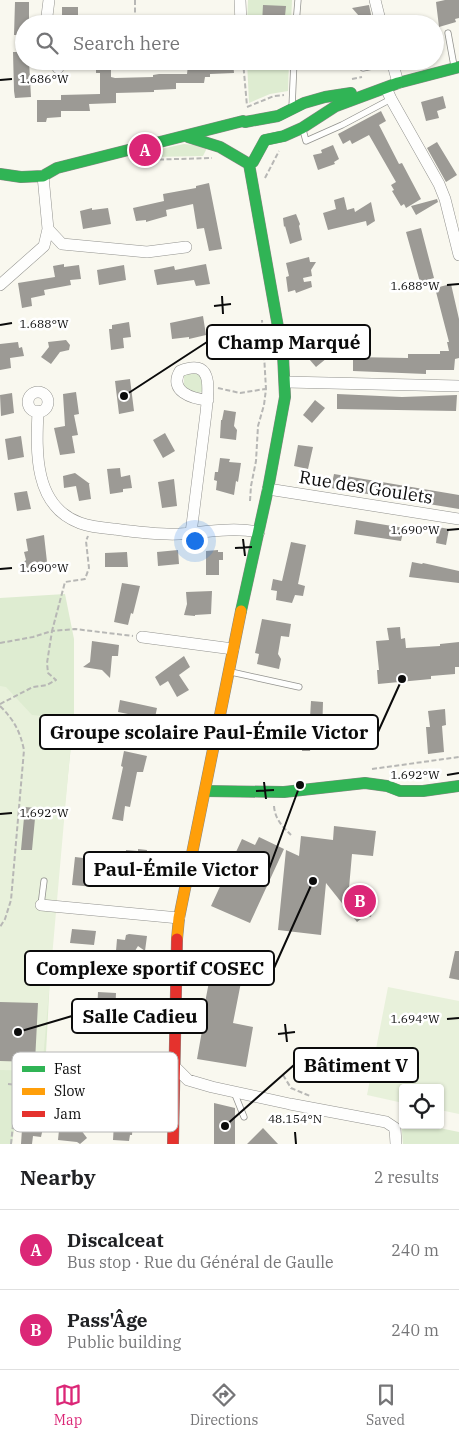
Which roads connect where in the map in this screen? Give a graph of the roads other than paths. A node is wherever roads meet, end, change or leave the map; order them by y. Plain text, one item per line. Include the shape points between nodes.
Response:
1 (49, 0) edge
2 (240, 0) edge
3 (298, 0) edge
4 (374, 0) edge
5 (47, 15) edge
6 (241, 15) edge
7 (297, 15) edge
8 (378, 15) edge
9 (448, 32) dead end
10 (457, 67) edge
11 (294, 70) edge
12 (394, 70) edge
13 (398, 83) junction
14 (384, 88) junction
15 (390, 99) junction
16 (292, 109) junction
17 (244, 121) junction
18 (302, 128) junction
19 (186, 136) junction
20 (265, 140) junction
21 (230, 141) junction
22 (249, 164) junction
23 (0, 174) edge
24 (43, 176) junction
25 (48, 229) junction
26 (186, 247) dead end
27 (459, 255) edge
28 (0, 285) edge
29 (286, 382) junction
30 (459, 386) edge
31 (208, 395) road end
32 (38, 411) dead end
33 (268, 489) junction
34 (459, 519) edge
35 (259, 532) junction
36 (192, 533) junction
37 (142, 637) road end
38 (233, 649) junction
39 (229, 672) junction
40 (299, 687) dead end
41 (459, 786) edge
42 (205, 791) junction
43 (44, 881) dead end
44 (41, 905) joint
45 (179, 918) junction
46 (173, 1052) edge
47 (178, 1070) edge
48 (234, 1092) junction
49 (244, 1118) dead end
50 (396, 1144) edge

1 - 5 street
2 - 6 street
3 - 7 lane
4 - 8 street
9 - 10 lane
10 - 13 street
11 - 16 lane
12 - 13 street
13 - 14 street
14 - 15 street
14 - 16 street via 325,97
14 - 18 street via 336,106
15 - 18 lane via 306,141
15 - 27 street via 439,184
16 - 17 street via 278,116
17 - 19 street
17 - 20 street
17 - 21 street
18 - 20 street
19 - 21 street via 212,142
19 - 24 street via 57,168
20 - 22 street
21 - 22 street
22 - 29 street
23 - 24 street
24 - 25 street
25 - 26 street via 62,244 147,252
25 - 28 street via 44,246
29 - 30 street
29 - 33 street
31 - 36 street
32 - 36 street via 39,468 44,490 63,514 91,526 146,534
33 - 34 street, Rue des Goulets
33 - 35 street
35 - 36 street
35 - 38 street
37 - 38 street
38 - 39 street
39 - 40 lane
39 - 42 street
41 - 42 street via 400,791 365,783 273,792
42 - 45 street
43 - 44 lane
44 - 45 street
45 - 46 street
47 - 48 street via 188,1080
48 - 49 lane
48 - 50 street via 386,1122 395,1128

